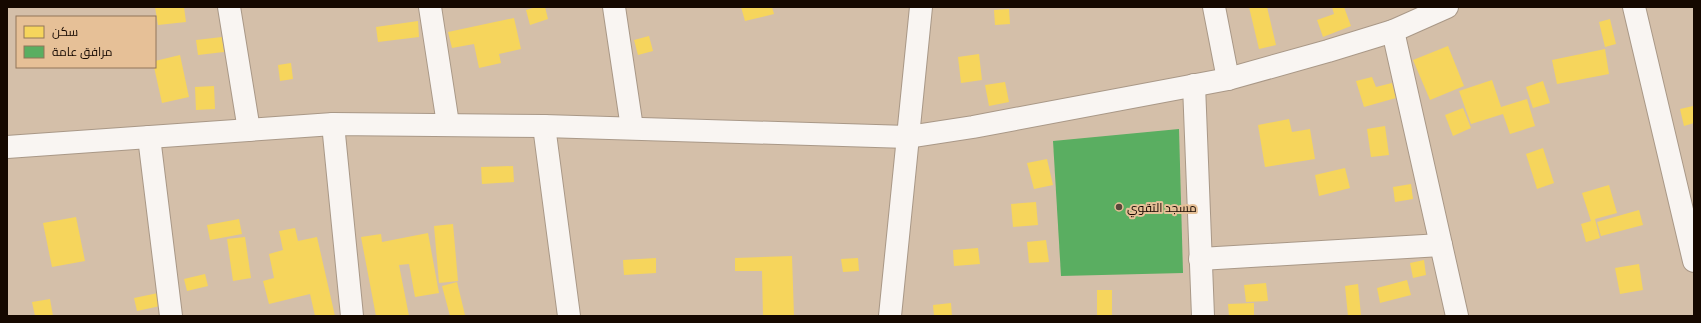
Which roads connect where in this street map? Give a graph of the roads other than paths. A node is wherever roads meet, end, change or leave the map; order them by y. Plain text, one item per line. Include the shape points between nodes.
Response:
1 (229, 7) edge
2 (430, 7) edge
3 (614, 7) edge
4 (921, 7) edge
5 (1214, 7) edge
6 (1447, 7) edge
7 (1634, 7) edge
8 (1425, 12) edge
9 (1393, 31) junction
10 (1228, 79) junction
11 (1194, 85) junction
12 (333, 124) junction
13 (448, 124) junction
14 (544, 126) junction
15 (632, 128) junction
16 (250, 130) junction
17 (149, 137) junction
18 (908, 137) junction
19 (7, 147) edge
20 (1441, 245) junction
21 (1200, 259) junction
22 (1694, 261) edge
23 (172, 316) edge
24 (352, 316) edge
25 (570, 316) edge
26 (890, 316) edge
27 (1203, 316) edge
28 (1457, 316) edge

1 - 16 street
2 - 13 street
3 - 15 street
4 - 18 street
5 - 10 street
6 - 8 street
7 - 22 street
8 - 9 street
9 - 10 street
9 - 20 street
10 - 11 street
11 - 18 street
11 - 21 street
12 - 13 street
12 - 16 street
12 - 24 street
13 - 14 street
14 - 15 street
14 - 25 street
15 - 18 street
16 - 17 street
17 - 19 street
17 - 23 street
18 - 26 street
20 - 21 street
20 - 28 street
21 - 27 street

